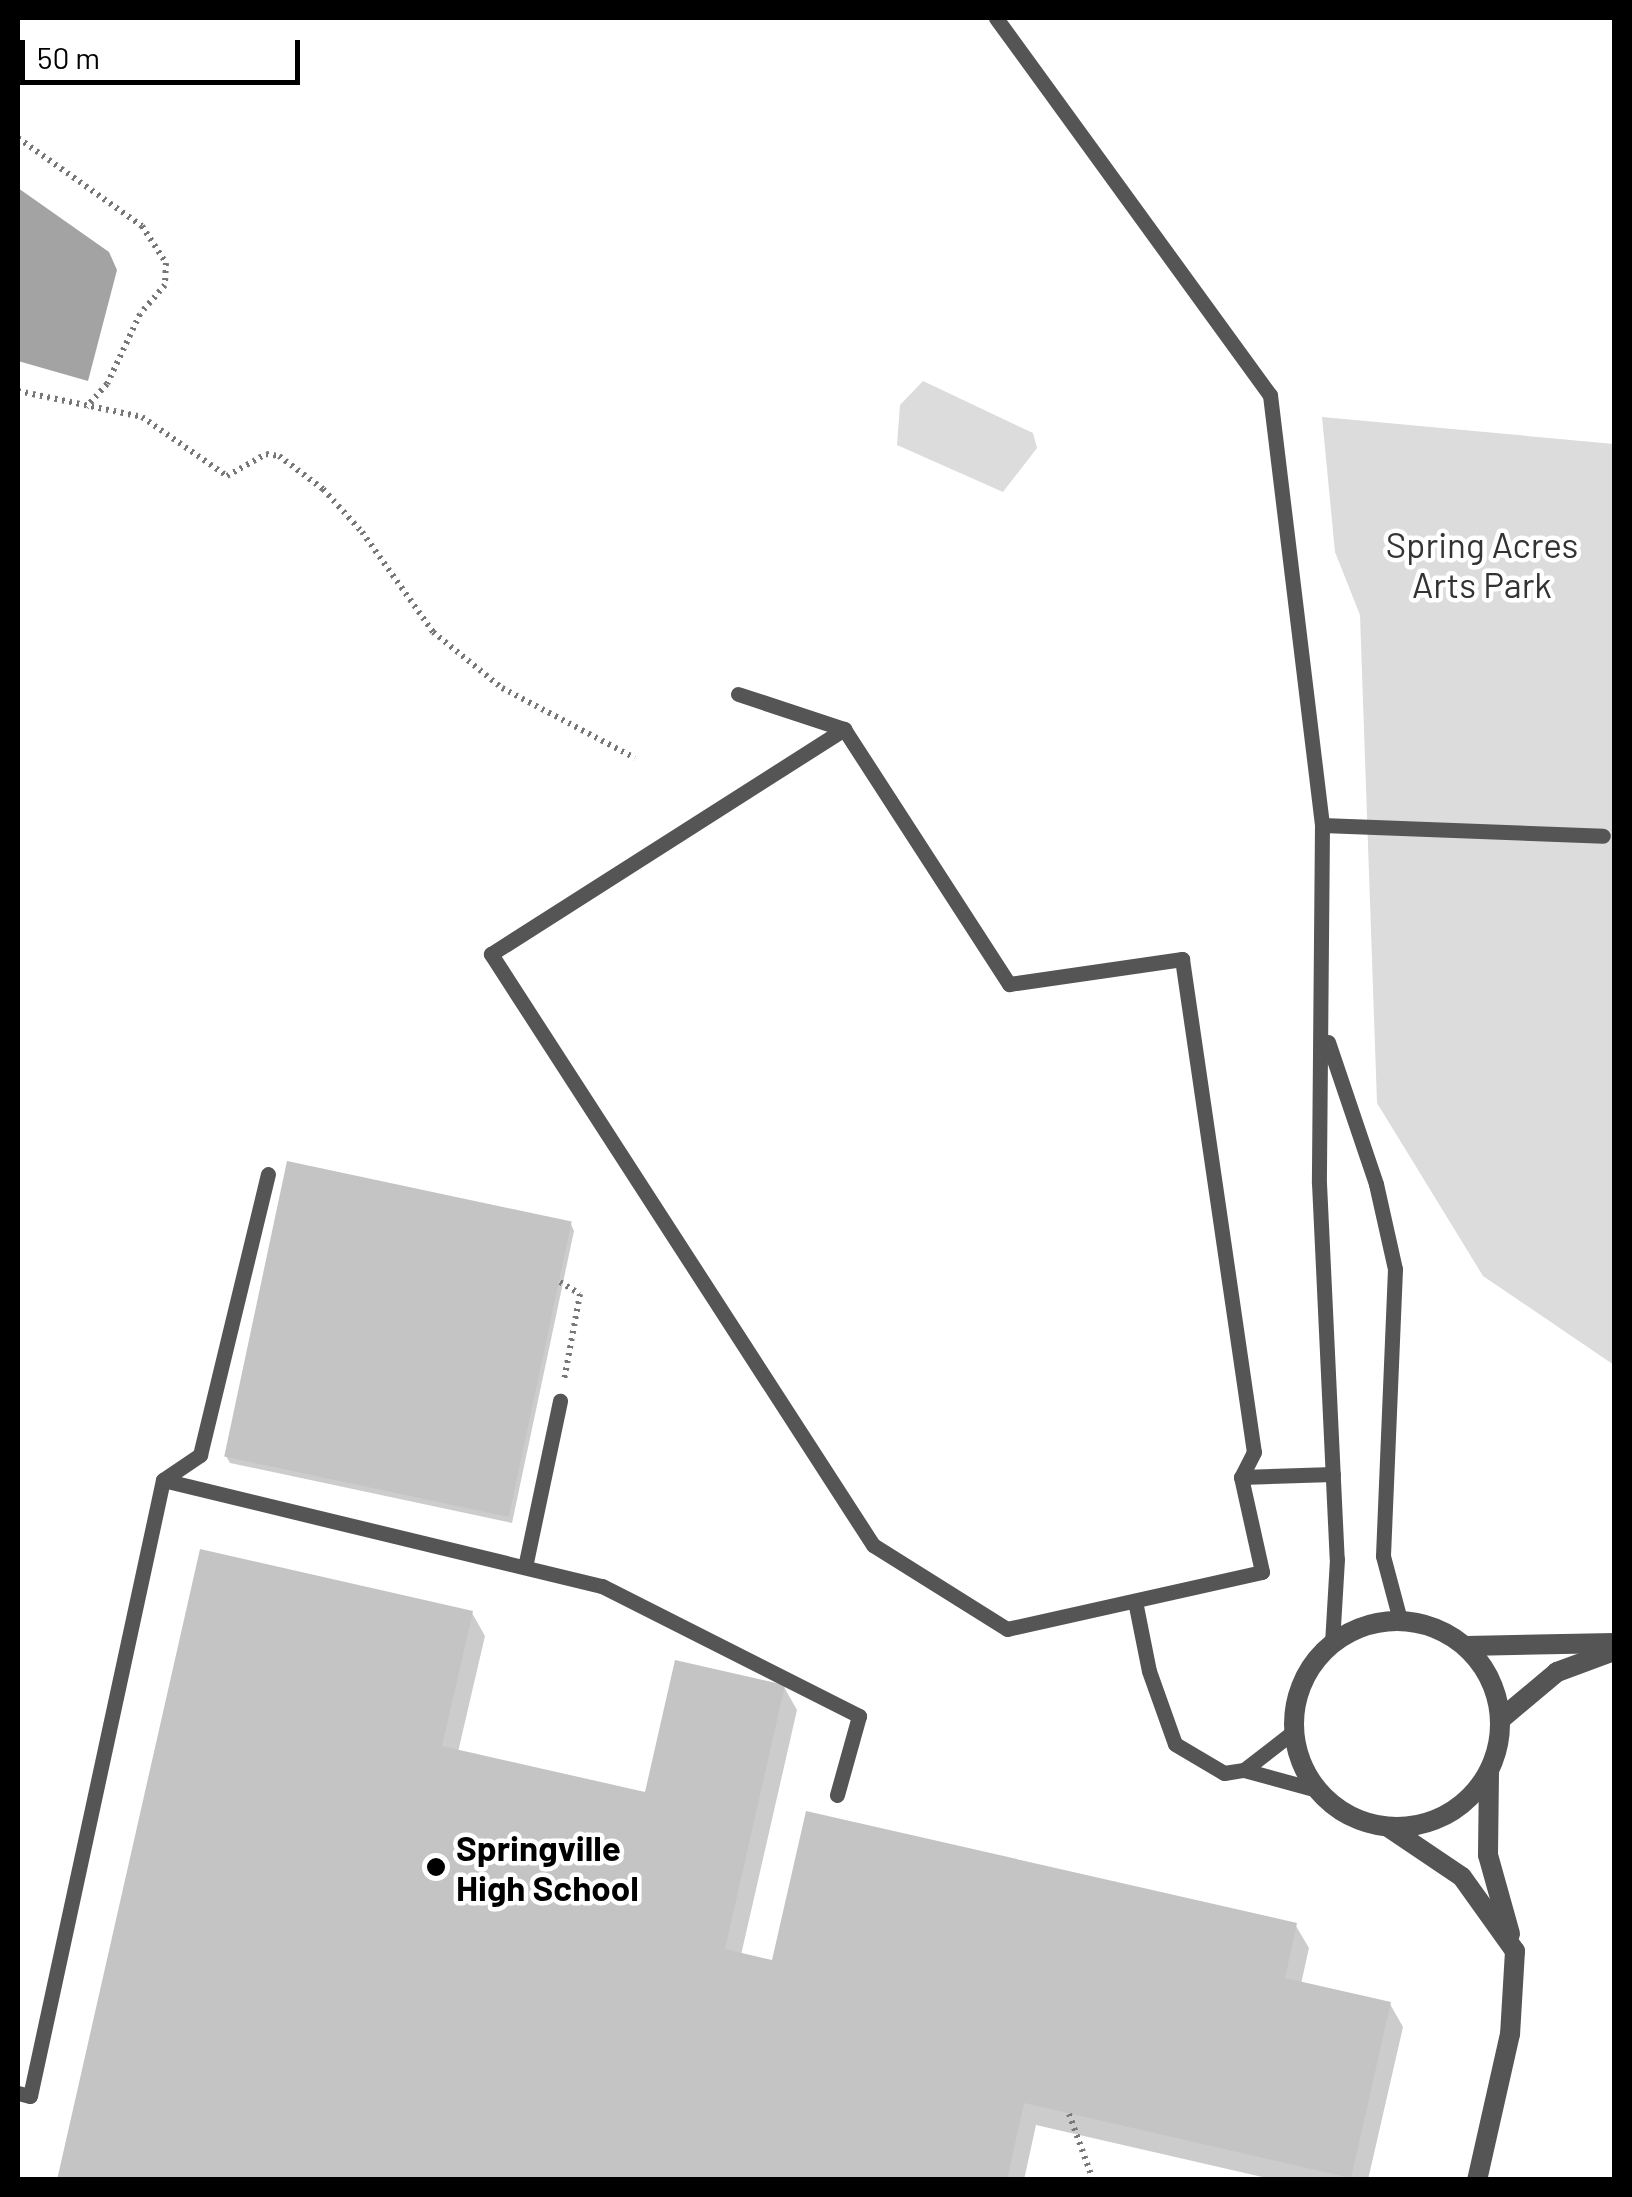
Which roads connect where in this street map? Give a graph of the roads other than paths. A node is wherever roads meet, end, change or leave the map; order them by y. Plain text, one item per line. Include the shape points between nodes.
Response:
1 (996, 18) edge
2 (738, 694) dead end
3 (844, 729) junction
4 (1322, 825) junction
5 (1604, 836) dead end
6 (1324, 1029) junction
7 (268, 1174) dead end
8 (560, 1401) road end
9 (1333, 1474) junction
10 (1240, 1477) junction
11 (164, 1480) junction
12 (525, 1567) junction
13 (1135, 1601) junction
14 (1400, 1620) junction
15 (1332, 1642) junction
16 (1614, 1643) edge
17 (1466, 1646) junction
18 (1614, 1651) edge
19 (1501, 1719) junction
20 (1294, 1732) junction
21 (1244, 1770) junction
22 (1489, 1773) junction
23 (1317, 1790) junction
24 (837, 1796) dead end
25 (1387, 1827) junction
26 (1515, 1951) junction
27 (18, 2093) edge
28 (1477, 2180) edge

1 - 4 lane via 1270,394
2 - 3 lane
3 - 10 lane via 1009,984 1182,959 1254,1452
3 - 13 lane via 491,954 873,1544 1007,1629
4 - 5 lane
4 - 6 lane
6 - 9 lane via 1319,1183
6 - 14 lane via 1376,1184 1395,1269 1384,1556
7 - 11 lane via 200,1456
8 - 12 lane
9 - 10 lane
9 - 15 lane
10 - 13 lane via 1262,1572
11 - 12 lane
11 - 27 lane via 30,2096
12 - 24 lane via 602,1586 859,1716
13 - 21 lane via 1149,1672 1175,1744 1224,1773
14 - 15 street via 1376,1622
14 - 17 street via 1435,1628
15 - 20 street via 1296,1698
16 - 17 street
17 - 19 street via 1496,1692
18 - 19 street via 1557,1672
19 - 22 street
20 - 21 lane
20 - 23 street
21 - 23 lane
22 - 25 street via 1446,1815
22 - 26 street via 1488,1855
23 - 25 street via 1361,1821
25 - 26 street via 1462,1877
26 - 28 street via 1510,2034

